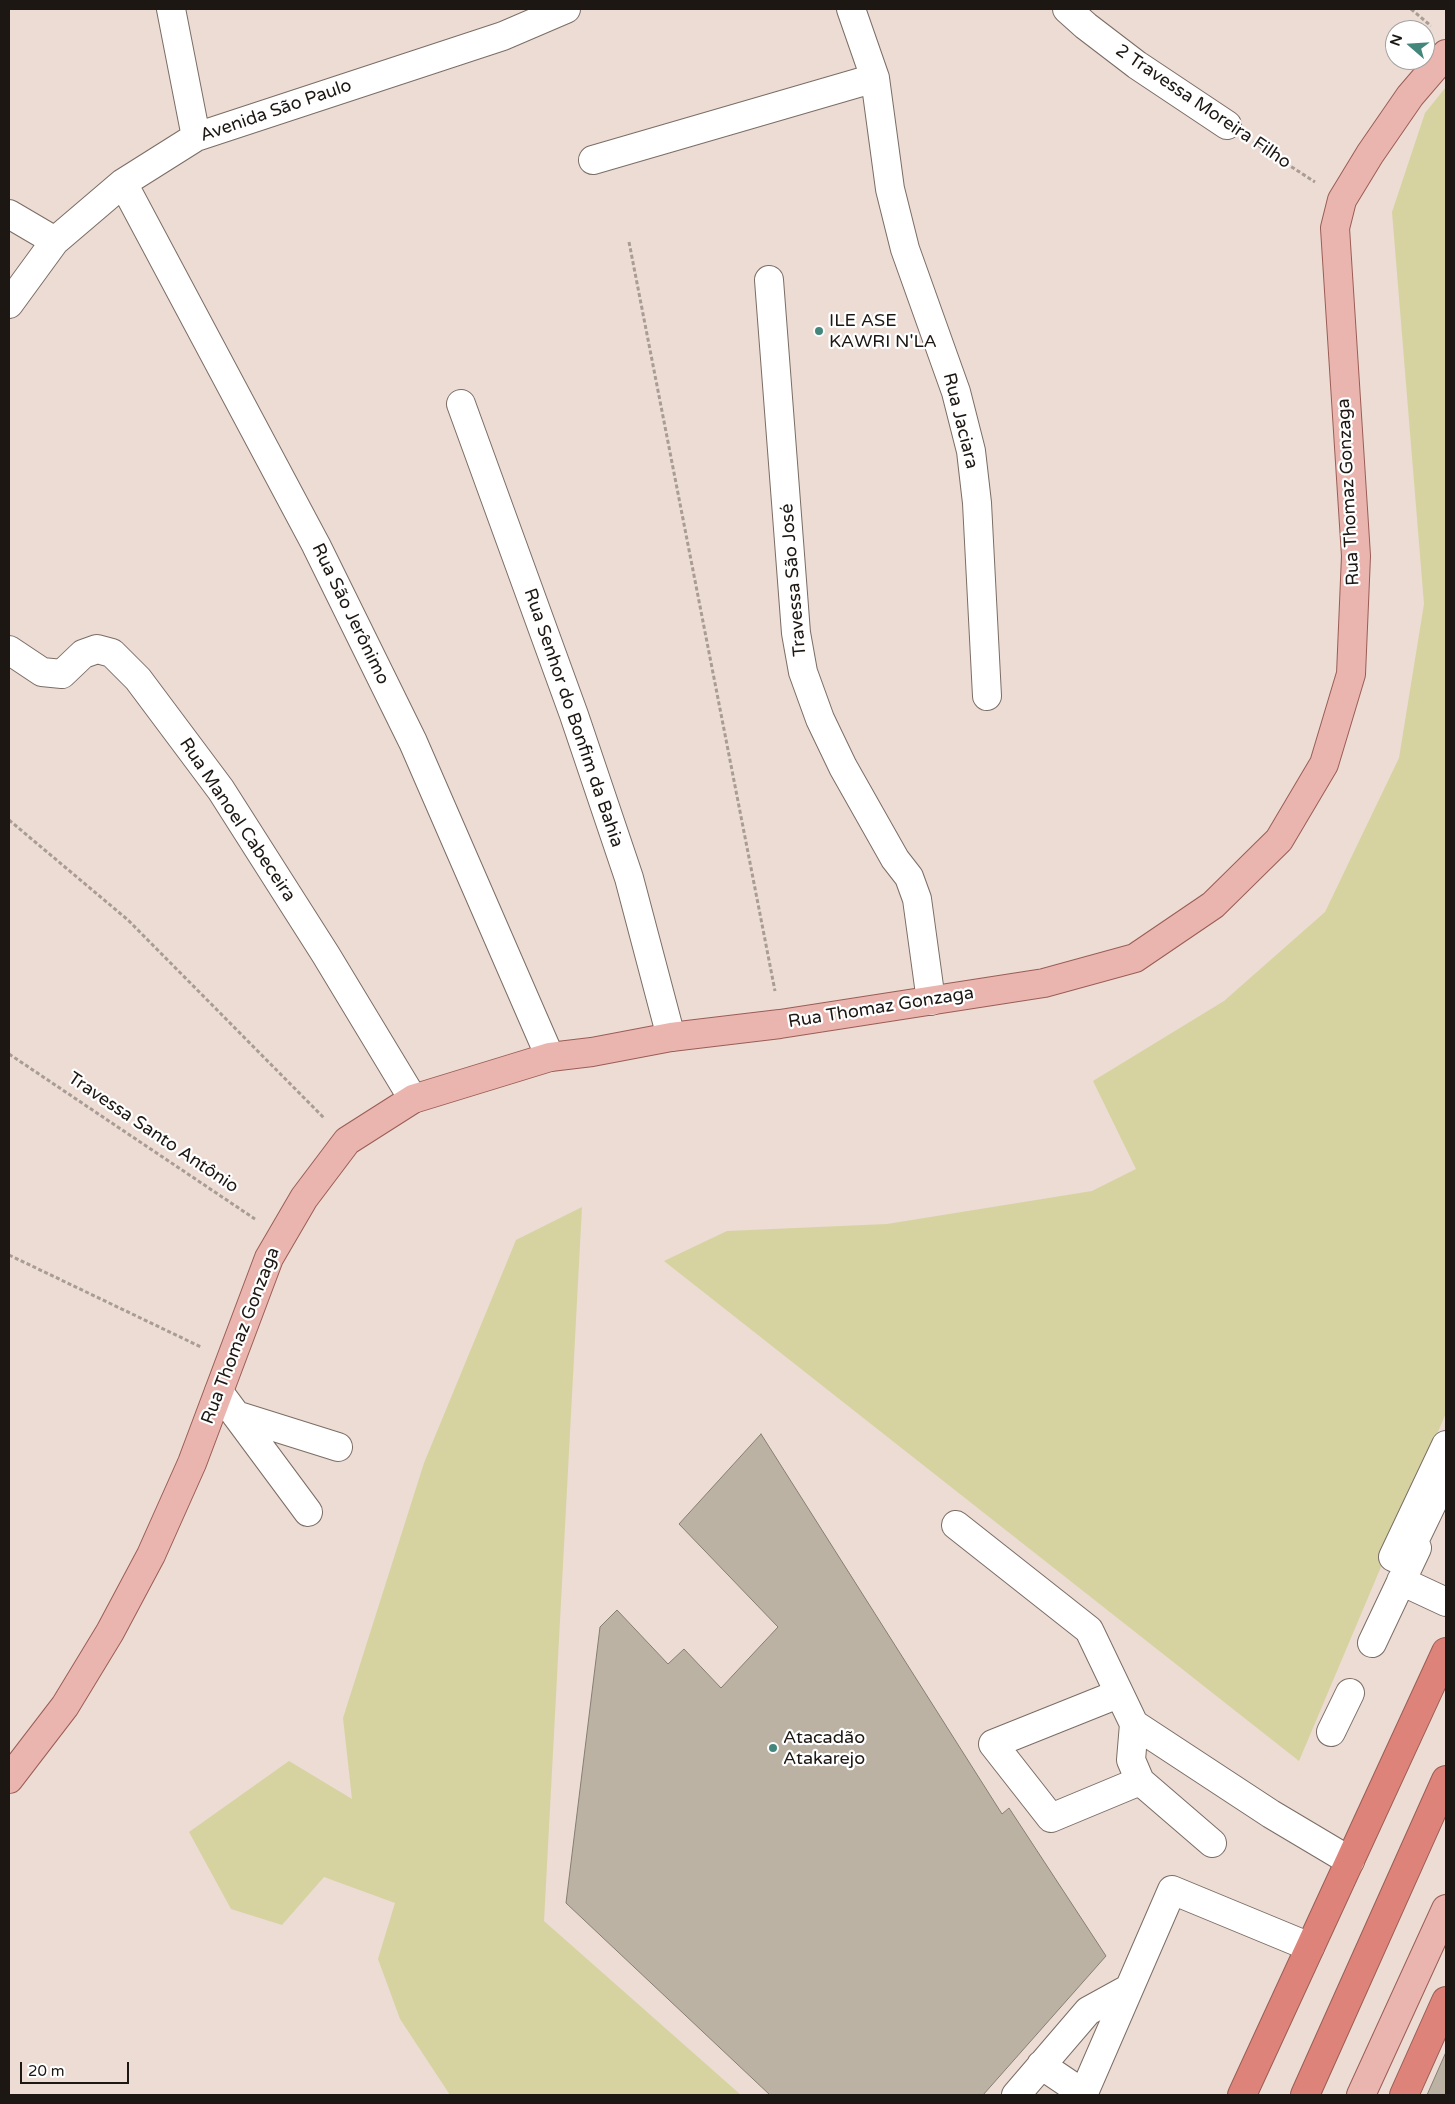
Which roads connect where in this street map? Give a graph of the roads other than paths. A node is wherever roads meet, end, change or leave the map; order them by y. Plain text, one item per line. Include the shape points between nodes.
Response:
1 (171, 9) edge
2 (566, 9) edge
3 (851, 9) edge
4 (1068, 9) edge
5 (1446, 54) edge
6 (875, 78) junction
7 (1227, 125) road end
8 (196, 137) junction
9 (593, 160) dead end
10 (123, 184) junction
11 (9, 214) edge
12 (55, 241) junction
13 (769, 280) dead end
14 (9, 304) edge
15 (461, 404) dead end
16 (9, 650) edge
17 (987, 696) dead end
18 (932, 1001) junction
19 (671, 1037) junction
20 (550, 1057) junction
21 (413, 1099) junction
22 (219, 1392) junction
23 (236, 1415) junction
24 (1446, 1445) edge
25 (338, 1447) dead end
26 (1446, 1475) edge
27 (1446, 1489) edge
28 (308, 1512) dead end
29 (956, 1525) dead end
30 (1401, 1581) junction
31 (1446, 1602) edge
32 (1372, 1643) dead end
33 (1446, 1652) edge
34 (1350, 1693) dead end
35 (1118, 1694) junction
36 (1134, 1724) junction
37 (1331, 1732) dead end
38 (9, 1779) edge
39 (1446, 1780) edge
40 (1140, 1781) junction
41 (1212, 1843) dead end
42 (1350, 1861) junction
43 (1446, 1909) edge
44 (1310, 1947) junction
45 (1128, 1989) junction
46 (1446, 2001) edge
47 (1042, 2065) junction
48 (1016, 2095) edge
49 (1084, 2095) edge
50 (1242, 2095) edge
51 (1305, 2095) edge
52 (1361, 2095) edge
53 (1404, 2095) edge

1 - 8 street
2 - 8 street, Avenida São Paulo via 503,36
3 - 6 street, Rua Jaciara
4 - 7 street, 2 Travessa Moreira Filho via 1137,65
5 - 18 main road, Rua Thomaz Gonzaga via 1410,96 1370,154 1342,200 1336,228 1356,556 1351,674 1324,764 1279,840 1213,905 1135,958 1044,982
6 - 9 street
6 - 17 street, Rua Jaciara via 890,189 905,249 956,392 971,451 977,503
8 - 10 street, Avenida São Paulo
10 - 12 street, Avenida São Paulo
10 - 20 street, Rua São Jerônimo via 316,545 395,706
11 - 12 street
12 - 14 street, Avenida São Paulo
13 - 18 street, Travessa São José via 796,633 803,672 820,719 843,767 895,859 909,877 917,899
15 - 19 street, Rua Senhor do Bonfim da Bahia via 574,715 622,860
16 - 21 street, Rua Manoel Cabeceira via 42,672 62,674 83,654 97,649 112,653 138,678 221,790
18 - 19 main road, Rua Thomaz Gonzaga
19 - 20 main road, Rua Thomaz Gonzaga
20 - 21 main road, Rua Thomaz Gonzaga
21 - 22 main road, Rua Thomaz Gonzaga via 347,1141 304,1198 269,1258
22 - 23 street
22 - 38 main road, Rua Thomaz Gonzaga via 192,1463 110,1632 65,1706
23 - 25 street
23 - 28 street
24 - 26 street via 1393,1557 1404,1562
27 - 30 street
29 - 35 street via 1088,1630
30 - 31 street
30 - 32 street
33 - 42 highway
34 - 37 street
35 - 36 street
35 - 40 street via 993,1744 1051,1818
36 - 40 street via 1131,1760
36 - 42 street
39 - 51 highway
40 - 41 street
42 - 44 highway
43 - 52 main road
44 - 45 street via 1172,1890
44 - 50 highway
45 - 47 street via 1088,2011
45 - 49 street
46 - 53 highway
47 - 48 street
47 - 49 street

